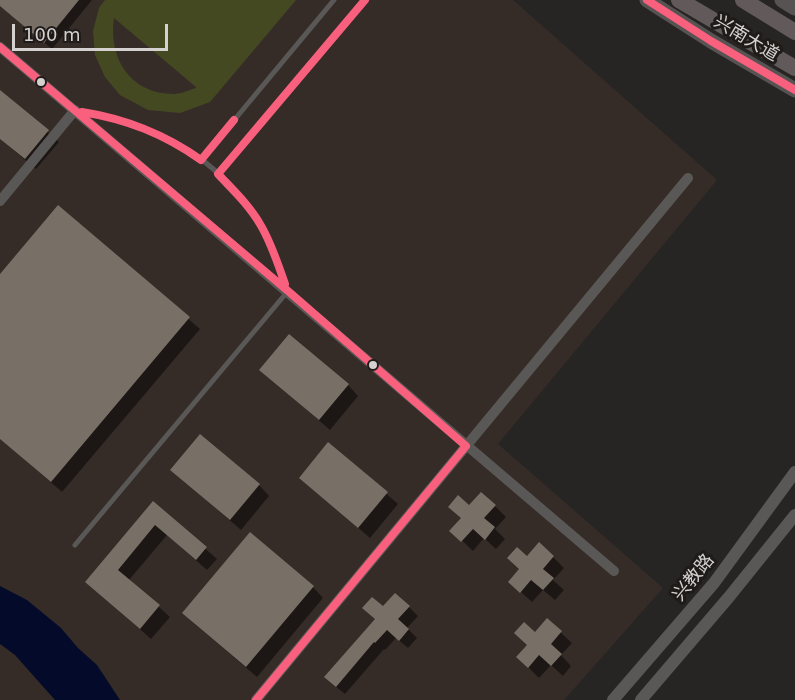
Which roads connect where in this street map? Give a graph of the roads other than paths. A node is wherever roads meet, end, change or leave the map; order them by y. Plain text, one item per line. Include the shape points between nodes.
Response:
1 (334, 0) edge
2 (365, 0) edge
3 (646, 0) edge
4 (679, 0) edge
5 (743, 0) edge
6 (782, 0) edge
7 (795, 8) edge
8 (795, 32) edge
9 (0, 47) edge
10 (795, 68) edge
11 (795, 90) edge
12 (75, 110) junction
13 (201, 160) junction
14 (218, 174) junction
15 (688, 178) dead end
16 (0, 201) edge
17 (288, 291) junction
18 (466, 446) junction
19 (795, 472) edge
20 (795, 515) edge
21 (75, 545) dead end
22 (614, 571) dead end
23 (256, 700) edge
24 (613, 700) edge
25 (641, 700) edge

1 - 13 lane
2 - 14 lane
3 - 11 main road, 兴南大道
4 - 10 highway
5 - 8 highway
6 - 7 main road
9 - 12 street
12 - 13 lane via 147,127
12 - 16 street
12 - 17 street
13 - 14 lane
14 - 17 lane via 260,224
15 - 18 street
17 - 18 street
17 - 21 lane
18 - 22 street
18 - 23 street
19 - 24 street, 兴教路 via 714,583
20 - 25 street

